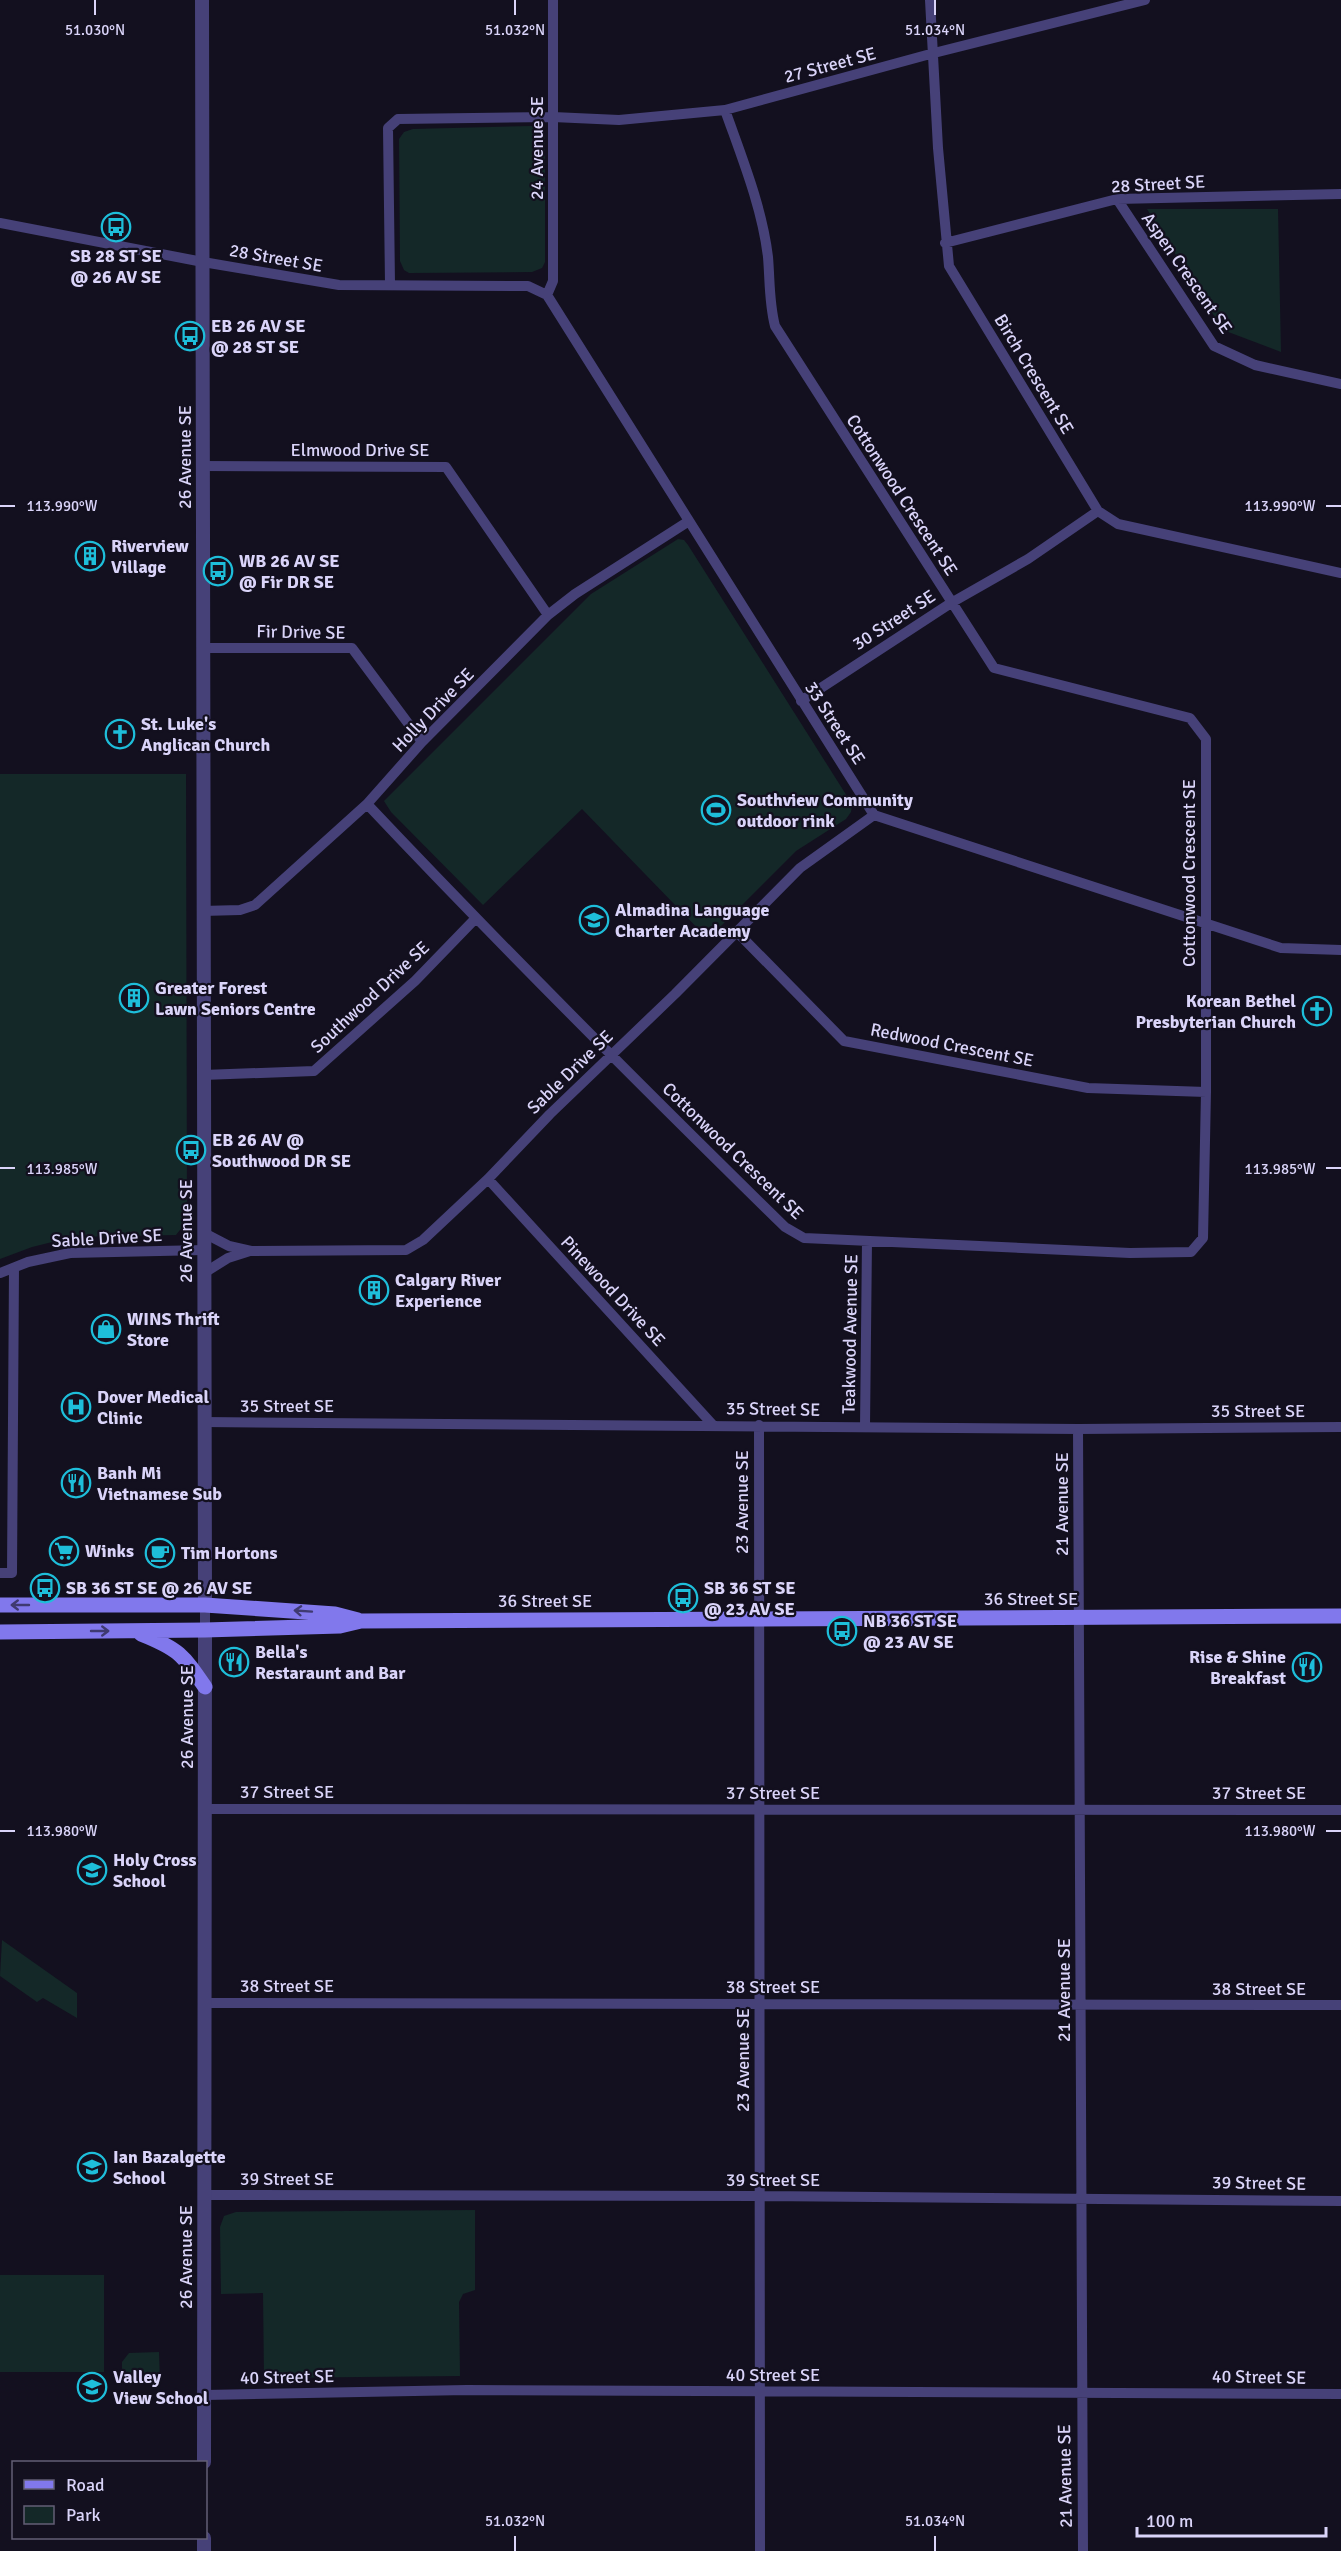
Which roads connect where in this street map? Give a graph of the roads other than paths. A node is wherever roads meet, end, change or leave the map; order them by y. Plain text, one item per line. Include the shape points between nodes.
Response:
1 (202, 0) edge
2 (553, 0) edge
3 (930, 0) edge
4 (1145, 0) edge
5 (934, 53) junction
6 (725, 110) junction
7 (553, 117) junction
8 (1341, 195) edge
9 (1117, 199) junction
10 (0, 223) edge
11 (945, 243) junction
12 (203, 262) junction
13 (390, 284) junction
14 (547, 295) junction
15 (1341, 384) edge
16 (202, 466) junction
17 (1098, 511) junction
18 (689, 521) junction
19 (1341, 573) edge
20 (951, 603) junction
21 (548, 615) junction
22 (204, 648) junction
23 (801, 701) junction
24 (423, 742) junction
25 (367, 804) junction
26 (874, 814) junction
27 (202, 911) junction
28 (475, 919) junction
29 (1206, 924) junction
30 (736, 932) junction
31 (1341, 950) edge
32 (610, 1055) junction
33 (203, 1076) junction
34 (1206, 1092) junction
35 (488, 1179) junction
36 (204, 1233) junction
37 (867, 1241) junction
38 (204, 1250) junction
39 (251, 1251) junction
40 (14, 1268) junction
41 (0, 1273) edge
42 (204, 1273) junction
43 (204, 1422) junction
44 (713, 1425) junction
45 (759, 1425) junction
46 (865, 1427) junction
47 (1341, 1427) edge
48 (1078, 1429) junction
49 (6, 1573) edge
50 (0, 1605) edge
51 (205, 1605) junction
52 (1341, 1616) edge
53 (1079, 1618) junction
54 (759, 1620) junction
55 (361, 1621) junction
56 (205, 1630) junction
57 (133, 1631) junction
58 (0, 1632) edge
59 (205, 1687) junction
60 (205, 1809) junction
61 (759, 1809) junction
62 (1080, 1810) junction
63 (1341, 1810) edge
64 (204, 2003) junction
65 (759, 2004) junction
66 (1080, 2005) junction
67 (1341, 2005) edge
68 (204, 2195) junction
69 (759, 2196) junction
70 (1081, 2198) junction
71 (1341, 2201) edge
72 (760, 2391) junction
73 (1081, 2391) junction
74 (1341, 2394) edge
75 (205, 2395) junction
76 (204, 2461) edge
77 (760, 2551) edge
78 (1083, 2551) edge

1 - 12 street, 26 Avenue SE
2 - 7 street, 24 Avenue SE
3 - 5 street, Birch Crescent SE
4 - 5 street, 27 Street SE
5 - 6 street, 27 Street SE
5 - 11 street, Birch Crescent SE
6 - 7 street, 27 Street SE via 619,120
6 - 20 street, Cottonwood Crescent SE via 755,198 768,257 775,326
7 - 13 street, 27 Street SE via 398,119 388,128
7 - 14 street, 24 Avenue SE via 553,281
8 - 9 street, 28 Street SE
9 - 11 street, 28 Street SE
9 - 15 street, Aspen Crescent SE via 1214,346 1255,365
10 - 12 street, 28 Street SE
11 - 17 street, Birch Crescent SE via 949,266
12 - 13 street, 28 Street SE via 339,285
12 - 16 street, 26 Avenue SE
13 - 14 street, 28 Street SE via 528,286
14 - 18 street, 33 Street SE
16 - 21 street, Elmwood Drive SE via 446,467
16 - 22 street, 26 Avenue SE
17 - 19 street, Birch Crescent SE via 1118,524
17 - 20 street, 30 Street SE via 1029,559
18 - 21 street, Holly Drive SE
18 - 23 street, 33 Street SE
20 - 23 street, 30 Street SE
20 - 29 street, Cottonwood Crescent SE via 994,668 1190,718 1206,739
21 - 24 street, Holly Drive SE
22 - 24 street, Fir Drive SE via 352,648
22 - 27 street, 26 Avenue SE
23 - 26 street, 33 Street SE
24 - 25 street, Holly Drive SE
25 - 27 street, Holly Drive SE via 255,905 240,910
25 - 28 street, Cottonwood Crescent SE
26 - 29 street
26 - 30 street, Sable Drive SE via 800,868
27 - 33 street, 26 Avenue SE
28 - 32 street, Cottonwood Crescent SE
28 - 33 street, Southwood Drive SE via 414,981 314,1071
29 - 31 street via 1281,948
29 - 34 street, Cottonwood Crescent SE
30 - 32 street, Sable Drive SE
30 - 34 street, Redwood Crescent SE via 844,1041 1088,1088
32 - 35 street, Sable Drive SE
32 - 37 street, Cottonwood Crescent SE via 785,1227 804,1238
33 - 36 street, 26 Avenue SE
34 - 37 street, Cottonwood Crescent SE via 1203,1238 1191,1252
35 - 39 street, Sable Drive SE via 423,1240 406,1250
35 - 44 street, Pinewood Drive SE
36 - 38 street, 26 Avenue SE
36 - 39 street, Sable Drive SE via 229,1246
37 - 46 street, Teakwood Avenue SE
38 - 40 street, Sable Drive SE via 70,1253
38 - 42 street, 26 Avenue SE
39 - 42 street, Sable Drive SE via 228,1258
40 - 41 street, Sable Drive SE
40 - 49 street
42 - 43 street, 26 Avenue SE
43 - 44 street, 35 Street SE
43 - 51 street, 26 Avenue SE
44 - 45 street, 35 Street SE
45 - 46 street, 35 Street SE
45 - 54 street, 23 Avenue SE
46 - 48 street, 35 Street SE
47 - 48 street, 35 Street SE
48 - 53 street, 21 Avenue SE
51 -> 50 main road, 36 Street SE
55 -> 51 main road, 36 Street SE via 335,1614
51 - 56 street, 26 Avenue SE
52 - 53 main road, 36 Street SE
53 - 54 main road, 36 Street SE
53 - 62 street, 21 Avenue SE
54 - 55 main road, 36 Street SE
54 - 61 street, 23 Avenue SE
55 - 56 main road, 36 Street SE via 340,1626
56 - 57 main road, 36 Street SE
56 - 59 street, 26 Avenue SE
58 -> 57 main road, 36 Street SE
57 - 59 main road via 183,1654
59 - 60 street, 26 Avenue SE
60 - 61 street, 37 Street SE
60 - 64 street, 26 Avenue SE
61 - 62 street, 37 Street SE
61 - 65 street, 23 Avenue SE
62 - 63 street, 37 Street SE
62 - 66 street, 21 Avenue SE
64 - 65 street, 38 Street SE
64 - 68 street, 26 Avenue SE
65 - 66 street, 38 Street SE
65 - 69 street, 23 Avenue SE
66 - 67 street, 38 Street SE
66 - 70 street, 21 Avenue SE
68 - 69 street, 39 Street SE
68 - 75 street, 26 Avenue SE
69 - 70 street, 39 Street SE
69 - 72 street, 23 Avenue SE
70 - 71 street, 39 Street SE
70 - 73 street, 21 Avenue SE
72 - 73 street, 40 Street SE
72 - 75 street, 40 Street SE via 467,2390
72 - 77 street, 23 Avenue SE
73 - 74 street, 40 Street SE
73 - 78 street, 21 Avenue SE
75 - 76 street, 26 Avenue SE

